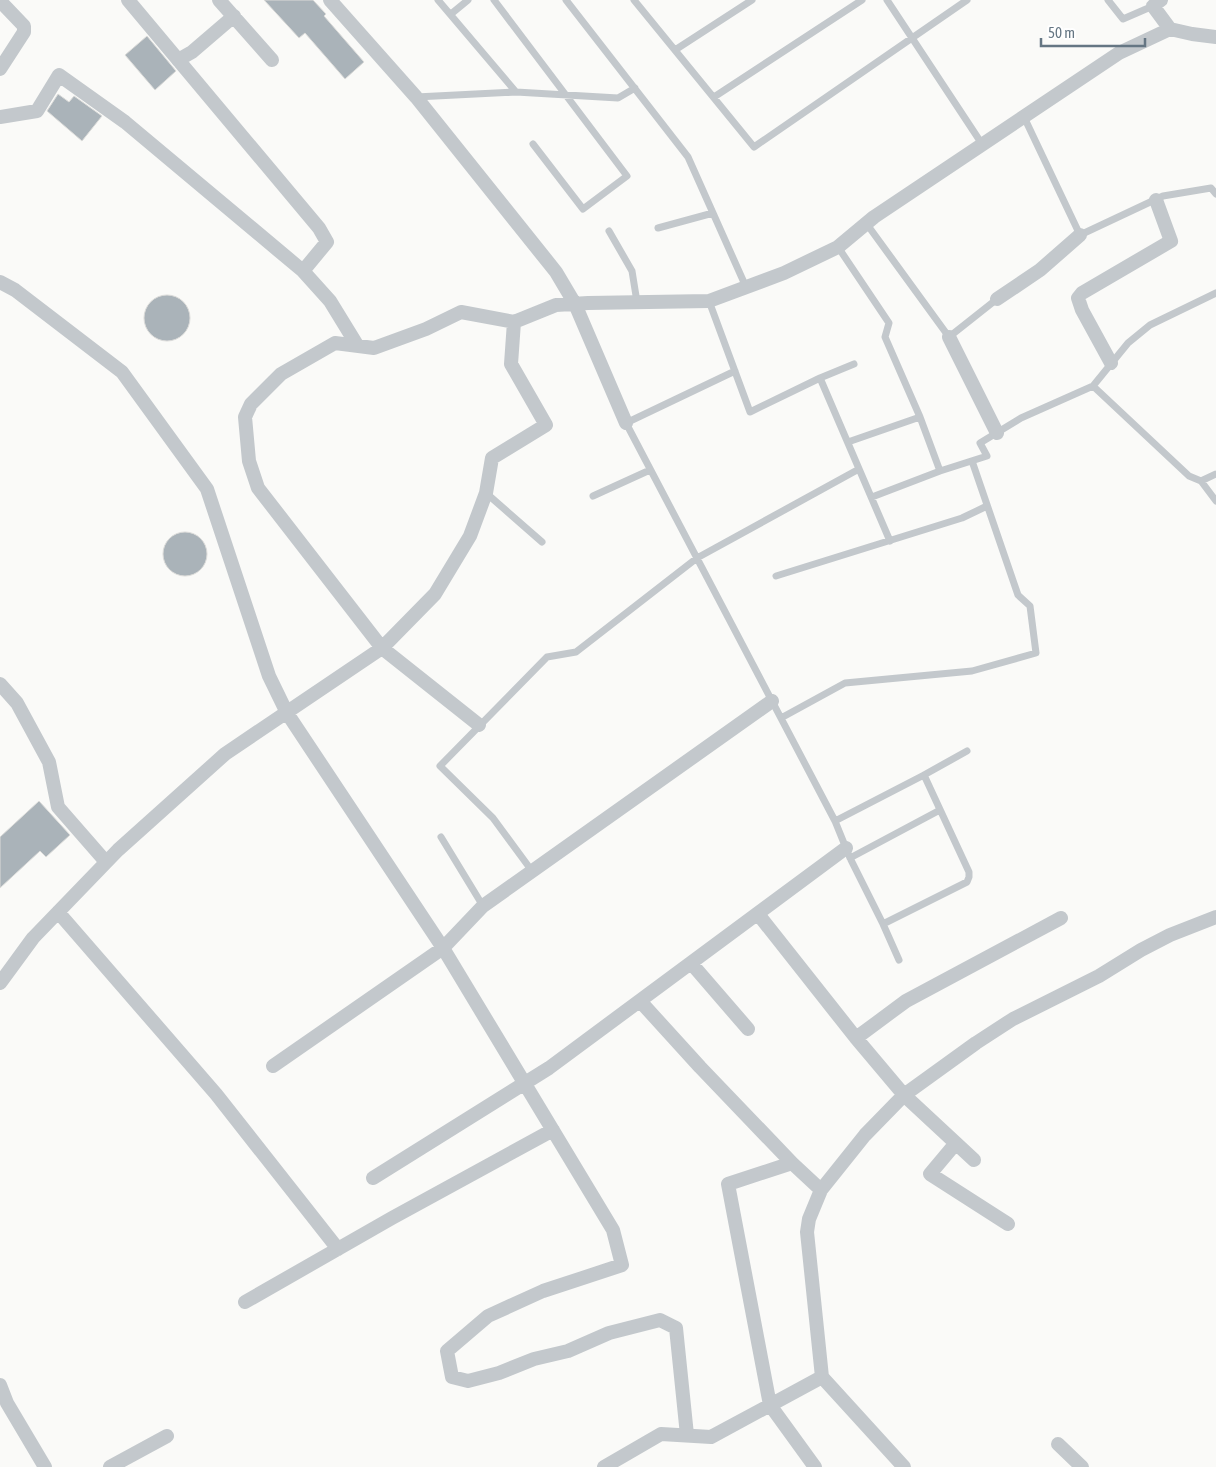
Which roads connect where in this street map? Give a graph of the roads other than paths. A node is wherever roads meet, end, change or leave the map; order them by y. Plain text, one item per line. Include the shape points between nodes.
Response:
1 (128, 0) edge
2 (219, 0) edge
3 (330, 0) edge
4 (438, 0) edge
5 (468, 0) edge
6 (494, 0) edge
7 (566, 0) edge
8 (752, 0) edge
9 (862, 0) edge
10 (887, 0) edge
11 (967, 0) edge
12 (1108, 0) edge
13 (0, 1) edge
14 (638, 1) edge
15 (1157, 3) edge
16 (451, 14) junction
17 (234, 16) junction
18 (1170, 29) junction
19 (1216, 37) edge
20 (912, 39) junction
21 (676, 50) junction
22 (178, 60) junction
23 (272, 60) dead end
24 (0, 69) edge
25 (634, 88) junction
26 (516, 92) junction
27 (566, 95) junction
28 (714, 97) junction
29 (416, 98) junction
30 (1024, 116) junction
31 (0, 117) edge
32 (533, 144) dead end
33 (982, 144) junction
34 (1216, 194) edge
35 (1156, 200) junction
36 (713, 213) junction
37 (866, 223) junction
38 (658, 228) dead end
39 (609, 231) dead end
40 (1080, 236) junction
41 (838, 247) junction
42 (303, 271) junction
43 (0, 282) edge
44 (746, 287) junction
45 (1216, 293) edge
46 (997, 299) joint
47 (709, 301) junction
48 (637, 302) junction
49 (574, 304) junction
50 (514, 322) junction
51 (949, 337) junction
52 (357, 345) junction
53 (1111, 363) junction
54 (854, 364) dead end
55 (735, 371) junction
56 (820, 378) junction
57 (1093, 386) junction
58 (920, 417) junction
59 (626, 424) junction
60 (997, 433) junction
61 (848, 442) junction
62 (972, 461) junction
63 (860, 469) junction
64 (650, 470) junction
65 (940, 471) junction
66 (1216, 474) edge
67 (1201, 481) junction
68 (486, 493) junction
69 (593, 496) dead end
70 (872, 497) junction
71 (1216, 501) edge
72 (987, 506) junction
73 (890, 541) junction
74 (542, 542) dead end
75 (696, 558) junction
76 (776, 576) dead end
77 (382, 648) junction
78 (0, 684) edge
79 (772, 701) junction
80 (287, 713) junction
81 (781, 718) junction
82 (479, 725) junction
83 (968, 751) dead end
84 (924, 775) junction
85 (940, 810) junction
86 (835, 821) junction
87 (441, 836) dead end
88 (848, 853) junction
89 (106, 862) junction
90 (532, 871) junction
91 (483, 906) junction
92 (58, 912) junction
93 (758, 914) junction
94 (1216, 917) edge
95 (1061, 918) dead end
96 (883, 924) junction
97 (443, 948) junction
98 (899, 960) dead end
99 (691, 964) junction
100 (0, 983) edge
101 (640, 1001) junction
102 (748, 1029) dead end
103 (856, 1038) junction
104 (273, 1066) dead end
105 (525, 1083) junction
106 (904, 1095) junction
107 (553, 1130) junction
108 (956, 1143) junction
109 (974, 1160) dead end
110 (792, 1163) junction
111 (374, 1178) dead end
112 (821, 1190) junction
113 (1008, 1224) dead end
114 (338, 1249) junction
115 (245, 1302) dead end
116 (822, 1377) junction
117 (0, 1385) edge
118 (770, 1405) junction
119 (687, 1435) junction
120 (167, 1436) dead end
121 (1058, 1444) dead end
122 (1078, 1466) edge
123 (45, 1467) edge
124 (110, 1467) edge
125 (604, 1467) edge
126 (815, 1467) edge
127 (904, 1467) edge

1 - 22 street
2 - 17 street
3 - 29 street
4 - 16 lane
5 - 16 lane
6 - 27 lane
7 - 25 lane
8 - 21 lane
9 - 28 lane
10 - 20 lane
11 - 20 lane
12 - 15 lane via 1123,19
13 - 24 street via 24,26 24,32
14 - 21 lane
15 - 18 street
16 - 26 lane
17 - 22 street
17 - 23 street
18 - 19 street
18 - 30 street via 1119,53
20 - 28 lane via 754,147
20 - 33 lane
21 - 28 lane
22 - 42 street via 319,228 327,242
25 - 27 lane via 618,98
25 - 36 lane via 688,156
26 - 27 lane
26 - 29 lane
27 - 32 lane via 627,176 583,209
29 - 49 street via 556,272
30 - 33 street
30 - 40 lane
31 - 42 street via 37,111 59,75 125,122
33 - 37 street
34 - 35 lane via 1211,188
35 - 40 lane
35 - 53 street via 1171,241 1078,298
36 - 38 lane
36 - 44 lane
37 - 41 street
37 - 51 lane
39 - 48 lane via 632,271
40 - 46 street via 1040,270
41 - 44 street
41 - 58 lane via 889,323 885,337
42 - 52 street via 330,301
43 - 80 street via 122,372 207,489 269,676
44 - 47 street
45 - 53 lane via 1150,325
46 - 51 lane
47 - 48 street
47 - 55 lane
48 - 49 street
49 - 50 street via 556,305
49 - 59 street
50 - 52 street via 461,312 374,348
50 - 68 street via 511,364 546,425 492,458
51 - 60 street
52 - 77 street via 335,343 280,374 250,404 245,417 249,461 258,488
53 - 57 lane
54 - 56 lane
55 - 56 lane via 750,412
55 - 59 lane
56 - 61 lane
57 - 60 lane via 1021,418
57 - 67 lane via 1189,476
58 - 61 lane
58 - 65 lane
59 - 64 lane
60 - 62 lane via 980,443 986,456
61 - 63 lane
62 - 65 lane
62 - 72 lane
63 - 70 lane
63 - 75 lane
64 - 69 lane
64 - 75 lane
65 - 70 lane
66 - 67 lane
67 - 71 lane
68 - 74 lane
68 - 77 street via 470,536 435,594
70 - 73 lane
72 - 73 lane via 962,518
72 - 81 lane via 1018,595 1030,606 1036,653 972,670 845,683
73 - 76 lane
75 - 79 lane
75 - 82 lane via 576,652 547,657
77 - 80 street
77 - 82 street
78 - 89 street via 17,703 49,762 58,807
79 - 81 lane
79 - 90 street
80 - 89 street via 225,754
80 - 97 street
81 - 86 lane
82 - 90 lane via 440,766 492,818
83 - 84 lane
84 - 85 lane
84 - 86 lane
85 - 88 lane
85 - 96 lane via 969,872 967,882
86 - 88 lane
87 - 91 lane
88 - 93 street
88 - 96 lane
89 - 92 street
90 - 91 street
91 - 97 street
92 - 100 street via 33,938
92 - 114 street via 216,1094
93 - 99 street
93 - 103 street
94 - 106 street via 1141,950 1099,976 1014,1019
95 - 103 street via 906,1001
96 - 98 lane
97 - 104 street
97 - 105 street
99 - 101 street
99 - 102 street
101 - 105 street
101 - 110 street
103 - 106 street
105 - 107 street
105 - 111 street
106 - 108 street
106 - 112 street via 865,1135
107 - 114 street
107 - 119 street via 613,1230 622,1265 543,1291 488,1316 448,1351 452,1377 468,1381 500,1373 609,1334 660,1320 676,1328
108 - 109 street
108 - 113 street via 930,1174
110 - 112 street
110 - 118 street via 728,1184
112 - 116 street via 807,1232
114 - 115 street
116 - 118 street
116 - 127 street
117 - 123 street via 7,1403
118 - 119 street via 711,1437
118 - 126 street
119 - 125 street via 661,1434
120 - 124 street
121 - 122 street

